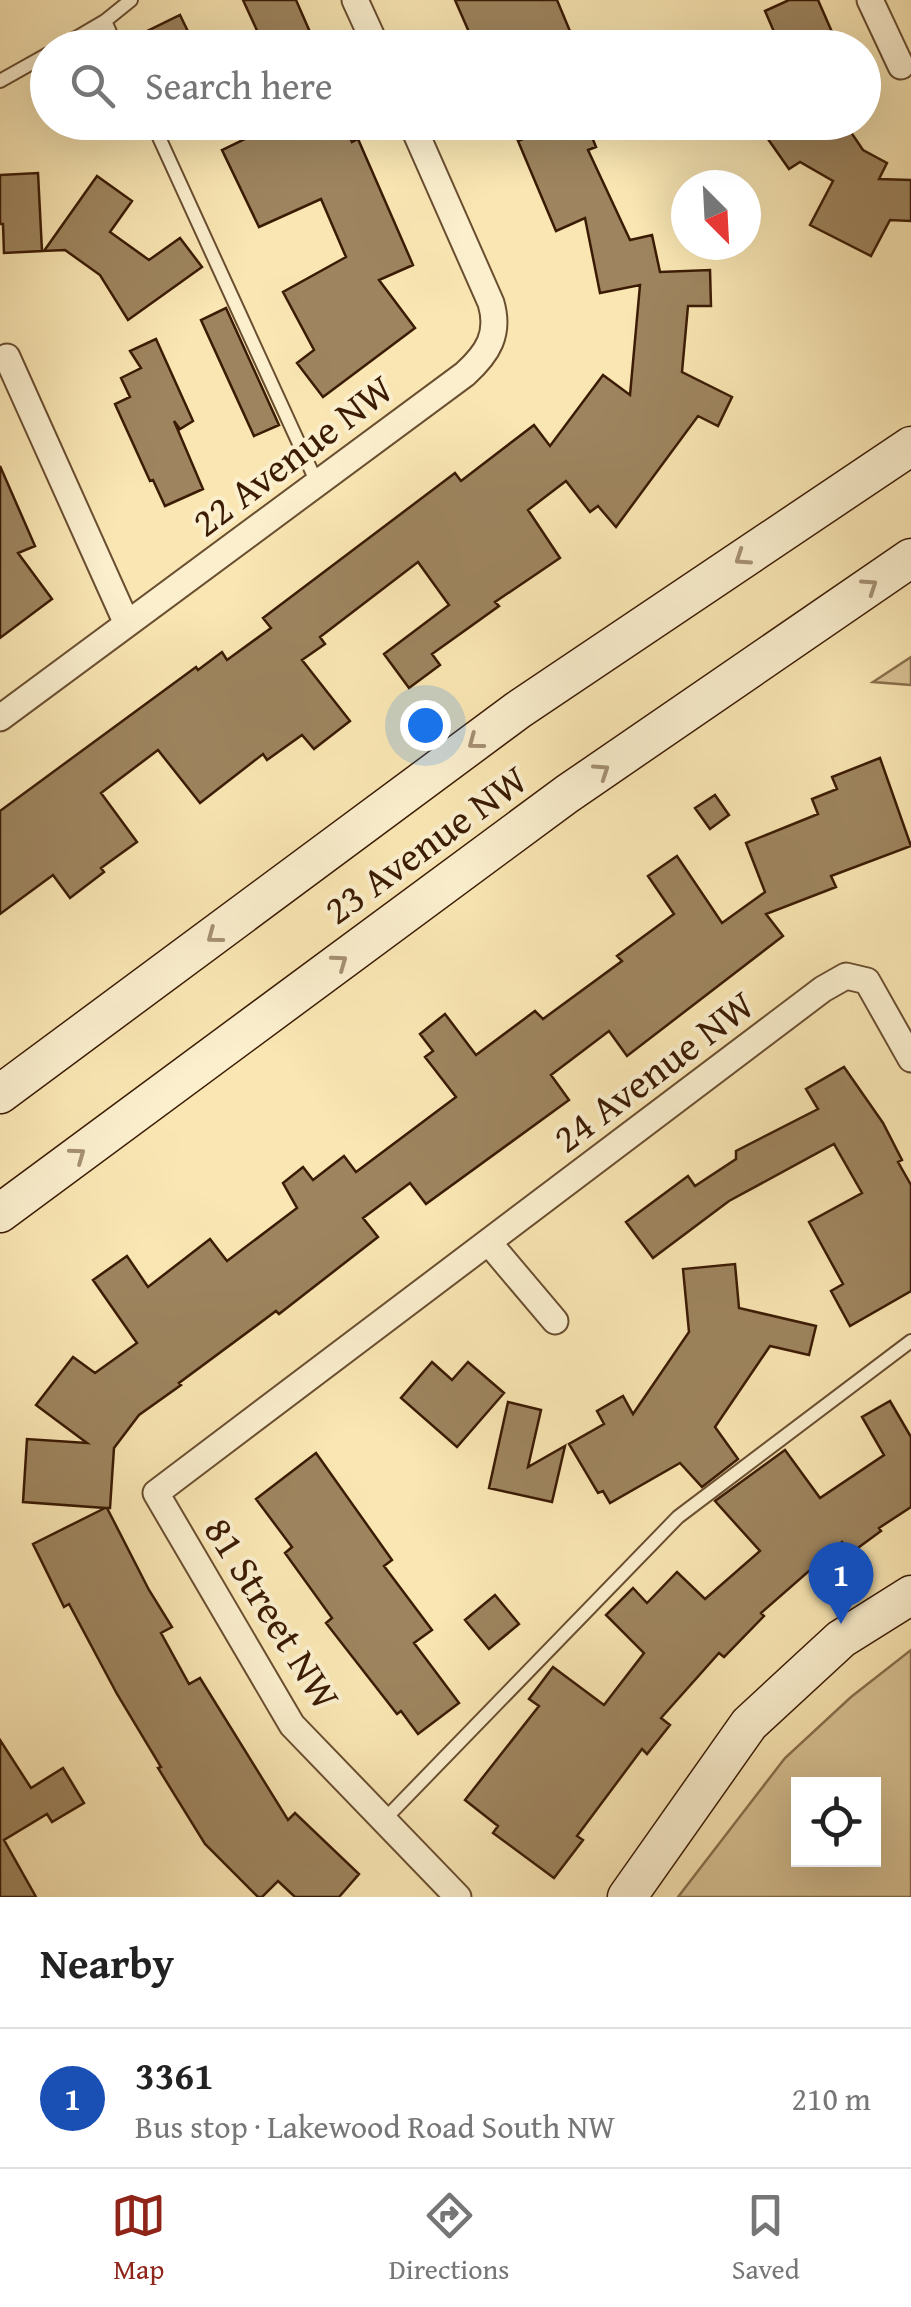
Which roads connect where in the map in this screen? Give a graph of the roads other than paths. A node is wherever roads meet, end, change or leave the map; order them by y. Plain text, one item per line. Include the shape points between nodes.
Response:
1 (131, 0) edge
2 (355, 0) edge
3 (870, 0) edge
4 (105, 21) junction
5 (90, 30) edge
6 (109, 30) edge
7 (369, 30) edge
8 (30, 64) edge
9 (901, 66) dead end
10 (0, 81) edge
11 (160, 140) edge
12 (419, 140) edge
13 (8, 357) dead end
14 (911, 446) edge
15 (317, 483) junction
16 (911, 558) edge
17 (127, 624) junction
18 (0, 718) edge
19 (911, 1059) edge
20 (0, 1094) edge
21 (0, 1213) edge
22 (489, 1243) junction
23 (555, 1321) dead end
24 (911, 1341) edge
25 (156, 1493) joint
26 (911, 1595) edge
27 (383, 1821) junction
28 (458, 1897) edge
29 (627, 1897) edge

1 - 4 lane
2 - 7 street
3 - 9 street
4 - 5 lane
4 - 6 lane
8 - 10 lane
11 - 15 lane
12 - 15 street, 22 Avenue NW via 491,304 493,340 465,374
13 - 17 street
14 -> 20 main road, 23 Avenue NW via 518,710
15 - 17 street, 22 Avenue NW
21 -> 16 main road, 23 Avenue NW via 568,794
17 - 18 street, 22 Avenue NW
19 - 22 street, 24 Avenue NW via 868,981 846,976
22 - 23 street
22 - 25 street, 24 Avenue NW
24 - 27 lane via 678,1517
25 - 27 street, 81 Street NW via 292,1725
26 - 29 main road via 841,1639 749,1724
27 - 28 street, 81 Street NW

